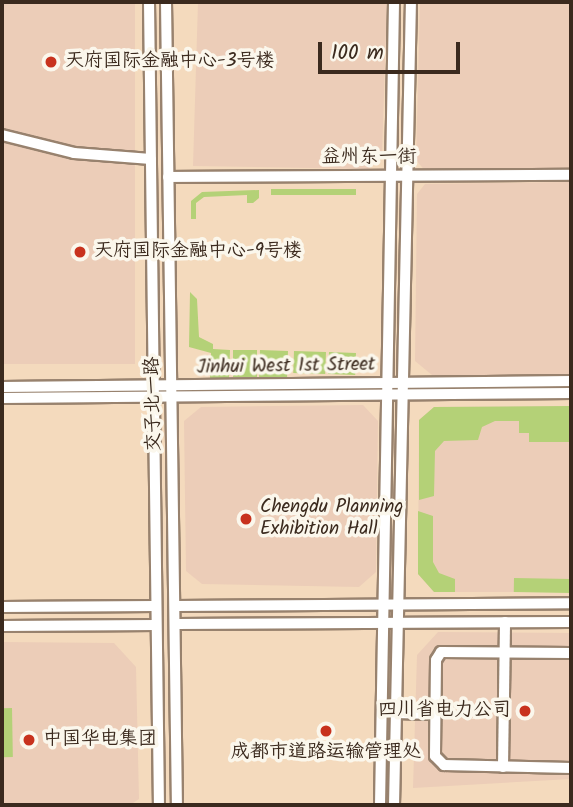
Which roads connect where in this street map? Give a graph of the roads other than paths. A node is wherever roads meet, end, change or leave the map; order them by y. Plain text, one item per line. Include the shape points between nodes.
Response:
1 (149, 2) edge
2 (166, 2) edge
3 (394, 2) edge
4 (411, 2) edge
5 (2, 135) edge
6 (151, 159) junction
7 (406, 175) junction
8 (571, 175) edge
9 (391, 176) junction
10 (168, 177) junction
11 (571, 381) edge
12 (388, 382) junction
13 (402, 382) junction
14 (150, 386) junction
15 (2, 387) edge
16 (172, 392) junction
17 (571, 393) edge
18 (387, 395) junction
19 (402, 395) junction
20 (2, 398) edge
21 (151, 398) junction
22 (384, 603) junction
23 (397, 603) junction
24 (571, 603) edge
25 (176, 606) junction
26 (2, 607) edge
27 (155, 607) junction
28 (383, 622) junction
29 (397, 622) junction
30 (505, 622) junction
31 (571, 622) edge
32 (176, 624) junction
33 (156, 625) junction
34 (2, 626) edge
35 (504, 652) junction
36 (571, 653) edge
37 (396, 713) junction
38 (435, 714) junction
39 (503, 766) junction
40 (571, 768) edge
41 (159, 805) edge
42 (177, 805) edge
43 (380, 805) edge
44 (394, 805) edge

1 - 6 street, 交子北一路
2 - 10 street, 交子北一路
3 - 9 street
4 - 7 street
5 - 6 street via 74,153
6 - 14 street, 交子北一路
7 - 8 street, 益州东一街
7 - 9 street, 益州东一街
7 - 13 street
9 - 10 street, 益州东一街
9 - 12 street
10 - 16 street, 交子北一路
11 - 13 street, Jinhui West 1st Street
12 - 13 street, Jinhui West 1st Street
12 - 16 street, Jinhui West 1st Street
12 - 18 street
13 - 19 street
14 - 15 street, Jinhui West 1st Street
14 - 16 street, Jinhui West 1st Street
14 - 21 street, 交子北一路
16 - 18 street, Jinhui West 1st Street
16 - 21 street, Jinhui West 1st Street
16 - 25 street, 交子北一路
17 - 19 street, Jinhui West 1st Street
18 - 19 street, Jinhui West 1st Street
18 - 22 street
19 - 23 street
20 - 21 street, Jinhui West 1st Street
21 - 27 street, 交子北一路
22 - 23 street
22 - 25 street
22 - 28 street
23 - 24 street
23 - 29 street
25 - 32 street, 交子北一路
26 - 27 street
27 - 33 street, 交子北一路
28 - 29 street
28 - 32 street
28 - 43 street
29 - 30 street
29 - 37 street
30 - 31 street
30 - 35 street
32 - 42 street, 交子北一路
33 - 34 street
33 - 41 street, 交子北一路
35 - 36 street
35 - 38 street via 441,652 436,660
35 - 39 street
37 - 38 street
37 - 44 street
38 - 39 street via 438,763
39 - 40 street

